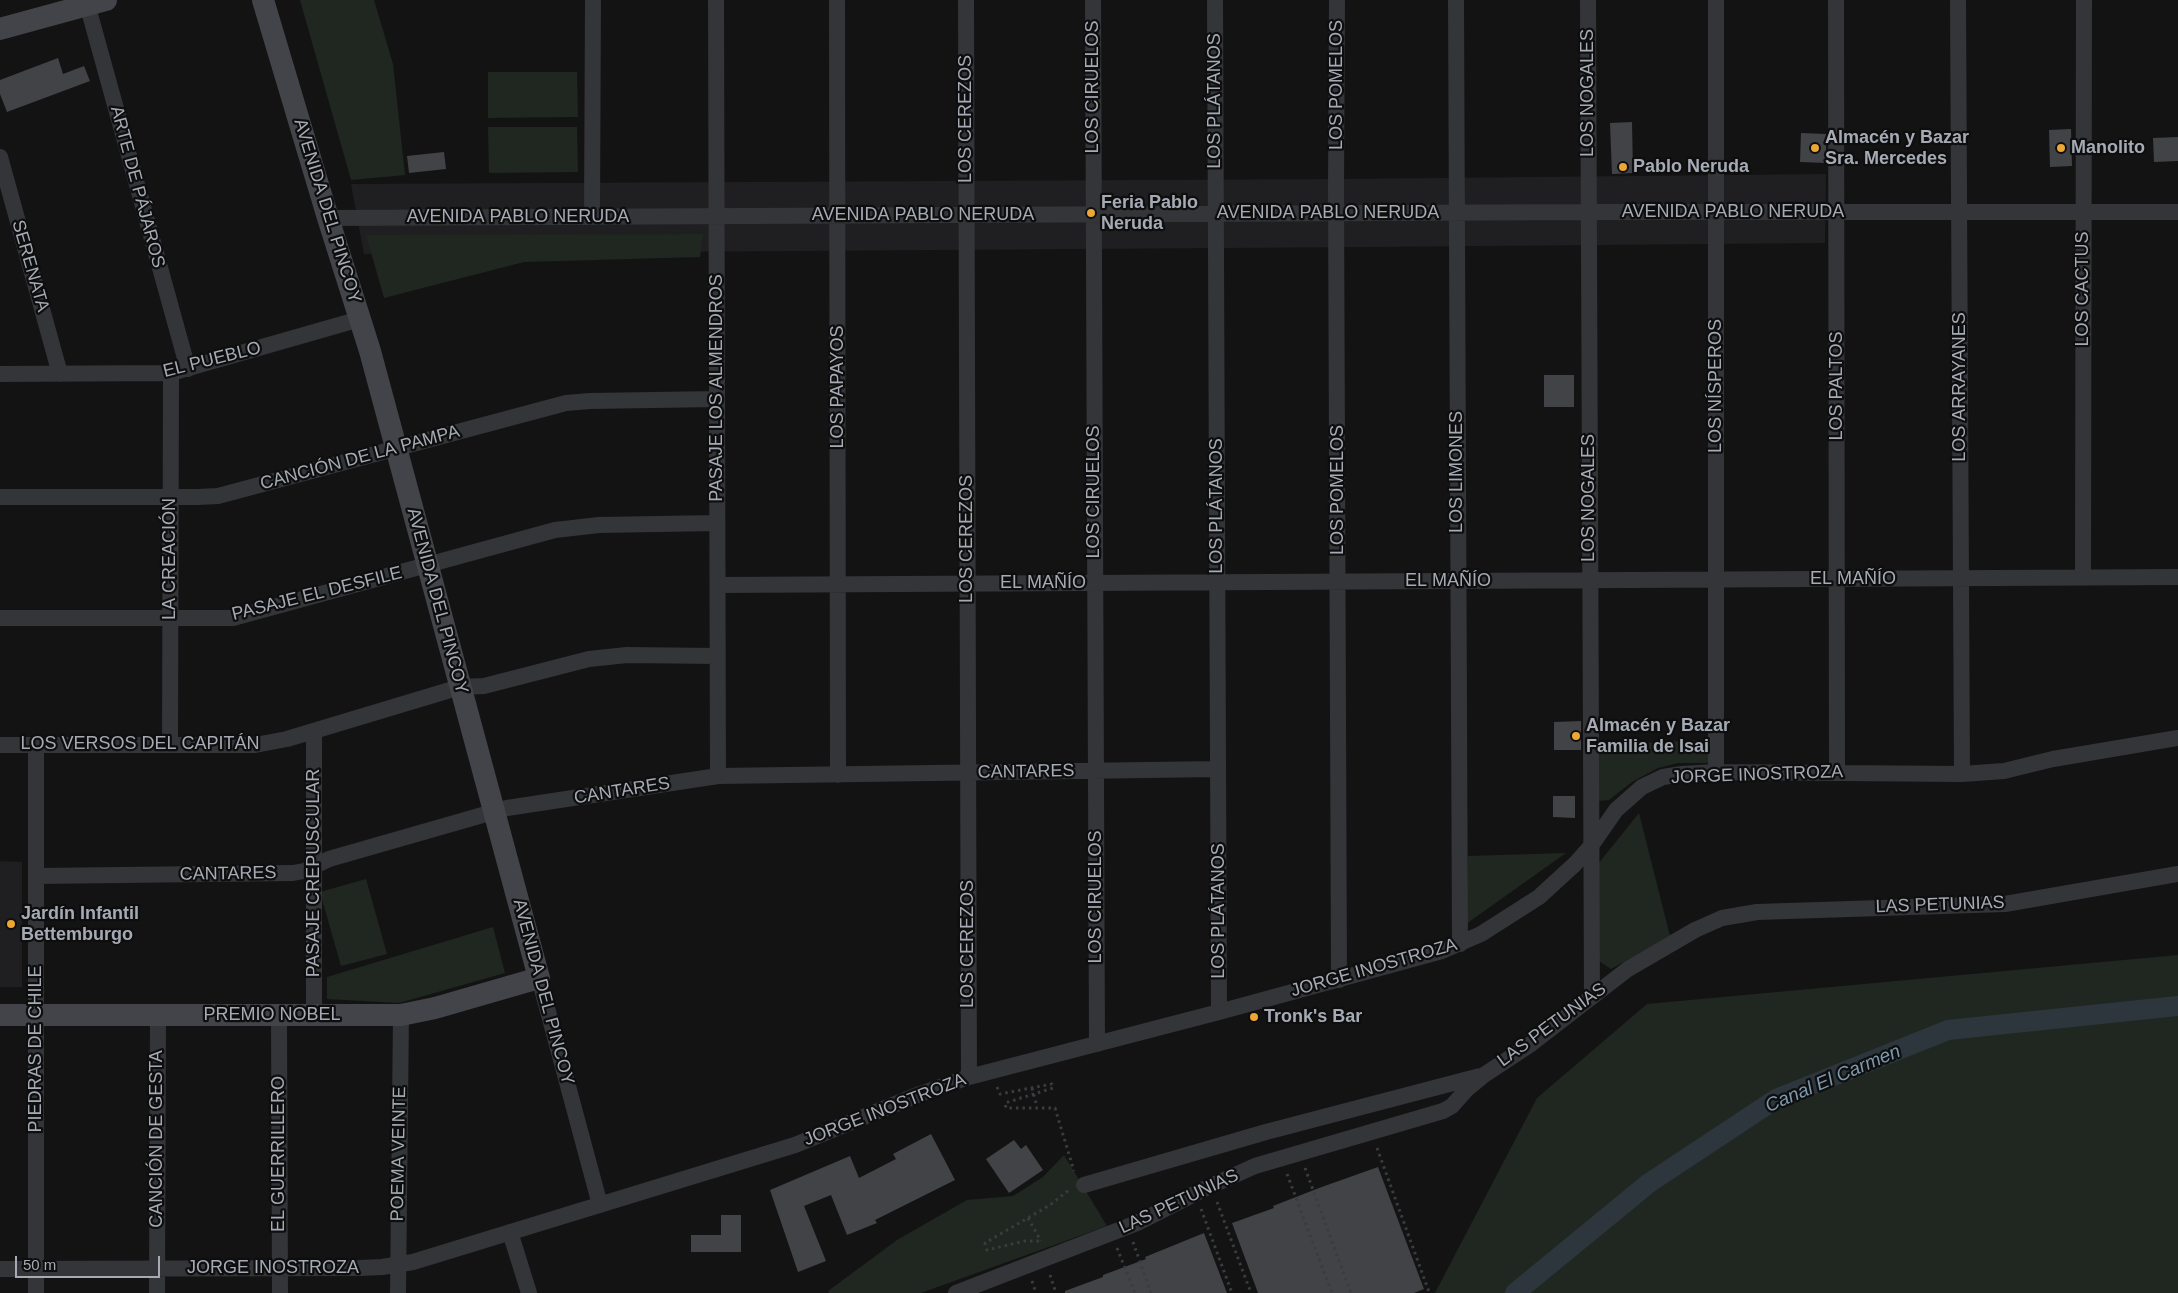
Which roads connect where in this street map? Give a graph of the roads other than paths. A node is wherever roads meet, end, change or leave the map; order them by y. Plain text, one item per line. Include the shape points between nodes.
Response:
1 (263, 0) edge
2 (593, 0) edge
3 (716, 0) edge
4 (837, 0) edge
5 (966, 0) edge
6 (1093, 0) edge
7 (1216, 0) edge
8 (1337, 0) edge
9 (1456, 0) edge
10 (1588, 0) edge
11 (1716, 0) edge
12 (1836, 0) edge
13 (1958, 0) edge
14 (2084, 0) edge
15 (93, 2) edge
16 (0, 29) edge
17 (0, 158) edge
18 (1588, 212) junction
19 (1716, 212) junction
20 (1836, 212) junction
21 (1959, 212) junction
22 (2083, 212) junction
23 (2178, 212) edge
24 (1336, 213) junction
25 (1457, 213) junction
26 (1093, 214) junction
27 (1215, 214) junction
28 (966, 215) junction
29 (717, 216) junction
30 (837, 216) junction
31 (592, 217) junction
32 (328, 218) junction
33 (360, 319) junction
34 (188, 369) junction
35 (171, 373) junction
36 (0, 374) edge
37 (60, 374) junction
38 (717, 399) junction
39 (395, 448) junction
40 (0, 497) edge
41 (171, 497) junction
42 (718, 523) junction
43 (427, 566) junction
44 (2178, 577) edge
45 (1961, 578) junction
46 (2083, 578) junction
47 (1716, 579) junction
48 (1837, 579) junction
49 (1590, 580) junction
50 (1458, 581) junction
51 (1217, 582) junction
52 (1338, 582) junction
53 (1095, 583) junction
54 (838, 584) junction
55 (967, 584) junction
56 (718, 585) junction
57 (0, 618) edge
58 (170, 618) junction
59 (718, 656) junction
60 (460, 687) junction
61 (314, 731) junction
62 (2178, 738) edge
63 (170, 745) junction
64 (0, 746) edge
65 (36, 746) junction
66 (1218, 769) junction
67 (1096, 771) junction
68 (1716, 772) junction
69 (1838, 772) junction
70 (968, 774) junction
71 (1962, 774) junction
72 (838, 775) junction
73 (718, 776) junction
74 (494, 813) junction
75 (1591, 846) junction
76 (314, 867) junction
77 (2178, 874) edge
78 (36, 876) junction
79 (1460, 944) junction
80 (539, 978) junction
81 (1339, 980) junction
82 (1592, 996) junction
83 (1219, 1012) junction
84 (0, 1015) edge
85 (36, 1015) junction
86 (158, 1015) junction
87 (279, 1015) junction
88 (314, 1015) junction
89 (401, 1015) junction
90 (1097, 1044) junction
91 (1484, 1075) junction
92 (969, 1078) junction
93 (1077, 1181) road end
94 (600, 1204) junction
95 (510, 1232) junction
96 (397, 1265) junction
97 (280, 1267) junction
98 (157, 1268) junction
99 (0, 1269) edge
100 (36, 1269) junction
101 (36, 1293) edge
102 (157, 1293) edge
103 (280, 1293) edge
104 (398, 1293) edge
105 (528, 1293) edge
106 (956, 1293) edge

1 - 32 street, AVENIDA DEL PINCOY
2 - 31 street
3 - 29 street, PASAJE LOS ALMENDROS
4 - 30 street, LOS PAPAYOS
5 - 28 street, LOS CEREZOS
6 - 26 street, LOS CIRUELOS
7 - 27 street, LOS PLÁTANOS
8 - 24 street, LOS POMELOS
9 - 25 street, LOS LIMONES
10 - 18 street, LOS NOGALES
11 - 19 street, LOS NÍSPEROS
12 - 20 street, LOS PALTOS
13 - 21 street, LOS ARRAYANES
14 - 22 street, LOS CACTUS
15 - 16 street
15 - 34 street, ARTE DE PÁJAROS
17 - 37 street, SERENATA
18 - 19 street, AVENIDA PABLO NERUDA
18 - 25 street, AVENIDA PABLO NERUDA
18 - 49 street, LOS NOGALES
19 - 20 street, AVENIDA PABLO NERUDA
19 - 47 street, LOS NÍSPEROS
20 - 21 street, AVENIDA PABLO NERUDA
20 - 48 street, LOS PALTOS
21 - 22 street, AVENIDA PABLO NERUDA
21 - 45 street, LOS ARRAYANES
22 - 23 street, AVENIDA PABLO NERUDA
22 - 46 street, LOS CACTUS
24 - 25 street, AVENIDA PABLO NERUDA
24 - 27 street, AVENIDA PABLO NERUDA
24 - 52 street, LOS POMELOS
25 - 50 street, LOS LIMONES
26 - 27 street, AVENIDA PABLO NERUDA
26 - 28 street, AVENIDA PABLO NERUDA
26 - 53 street, LOS CIRUELOS
27 - 51 street, LOS PLÁTANOS
28 - 30 street, AVENIDA PABLO NERUDA
28 - 55 street, LOS CEREZOS
29 - 30 street, AVENIDA PABLO NERUDA
29 - 31 street, AVENIDA PABLO NERUDA
29 - 38 street, PASAJE LOS ALMENDROS
30 - 54 street, LOS PAPAYOS
31 - 32 street, AVENIDA PABLO NERUDA
32 - 33 street, AVENIDA DEL PINCOY
33 - 34 street, EL PUEBLO
33 - 39 street, AVENIDA DEL PINCOY
34 - 35 street, EL PUEBLO
35 - 37 street, EL PUEBLO
35 - 41 street, LA CREACIÓN
36 - 37 street, EL PUEBLO
38 - 39 street, CANCIÓN DE LA PAMPA via 566,403
38 - 42 street, PASAJE LOS ALMENDROS
39 - 41 street, CANCIÓN DE LA PAMPA via 230,493
39 - 43 street, AVENIDA DEL PINCOY
40 - 41 street, CANCIÓN DE LA PAMPA
41 - 58 street, LA CREACIÓN
42 - 43 street, PASAJE EL DESFILE via 577,526
42 - 56 street, PASAJE LOS ALMENDROS
43 - 58 street, PASAJE EL DESFILE via 233,618
43 - 60 street, AVENIDA DEL PINCOY
44 - 46 street, EL MAÑÍO
45 - 46 street, EL MAÑÍO
45 - 48 street, EL MAÑÍO
45 - 71 street, LOS ARRAYANES
47 - 48 street, EL MAÑÍO
47 - 49 street, EL MAÑÍO
47 - 68 street, LOS NÍSPEROS
48 - 69 street, LOS PALTOS
49 - 50 street, EL MAÑÍO
49 - 75 street, LOS NOGALES
50 - 52 street, EL MAÑÍO
50 - 79 street, LOS LIMONES
51 - 52 street, EL MAÑÍO
51 - 53 street, EL MAÑÍO
51 - 66 street, LOS PLÁTANOS
52 - 81 street, LOS POMELOS
53 - 55 street, EL MAÑÍO
53 - 67 street, LOS CIRUELOS
54 - 55 street, EL MAÑÍO
54 - 56 street, EL MAÑÍO
54 - 72 street, LOS PAPAYOS
55 - 70 street, LOS CEREZOS
56 - 59 street, PASAJE LOS ALMENDROS
57 - 58 street, PASAJE EL DESFILE
58 - 63 street, LA CREACIÓN
59 - 60 street, LOS VERSOS DEL CAPITÁN via 602,657 484,686
59 - 73 street, PASAJE LOS ALMENDROS
60 - 61 street, LOS VERSOS DEL CAPITÁN
60 - 74 street, AVENIDA DEL PINCOY
61 - 63 street, LOS VERSOS DEL CAPITÁN via 255,745
61 - 76 street, PASAJE CREPUSCULAR
62 - 71 street, JORGE INOSTROZA via 2053,759 2004,771
63 - 65 street, LOS VERSOS DEL CAPITÁN
64 - 65 street, LOS VERSOS DEL CAPITÁN
65 - 78 street, PIEDRAS DE CHILE
66 - 67 street, CANTARES
66 - 83 street, LOS PLÁTANOS
67 - 70 street, CANTARES
67 - 90 street, LOS CIRUELOS
68 - 69 street, JORGE INOSTROZA
68 - 75 street, JORGE INOSTROZA via 1674,774 1652,781 1616,810
69 - 71 street, JORGE INOSTROZA
70 - 72 street, CANTARES
70 - 92 street, LOS CEREZOS
72 - 73 street, CANTARES
73 - 74 street, CANTARES
74 - 76 street, CANTARES via 329,859
74 - 80 street, AVENIDA DEL PINCOY
75 - 79 street, JORGE INOSTROZA via 1539,897 1501,923
75 - 82 street, LOS NOGALES
76 - 78 street, CANTARES via 293,873
76 - 88 street, PASAJE CREPUSCULAR
77 - 82 street, LAS PETUNIAS via 2004,904 1739,914 1695,930 1628,969
78 - 85 street, PIEDRAS DE CHILE
79 - 81 street, JORGE INOSTROZA
80 - 89 street, PREMIO NOBEL
80 - 94 street, AVENIDA DEL PINCOY
81 - 83 street, JORGE INOSTROZA
82 - 91 street, LAS PETUNIAS via 1531,1044
83 - 90 street, JORGE INOSTROZA
84 - 85 street, PREMIO NOBEL
85 - 86 street, PREMIO NOBEL
85 - 100 street, PIEDRAS DE CHILE
86 - 87 street, PREMIO NOBEL
86 - 98 street, CANCIÓN DE GESTA
87 - 88 street, PREMIO NOBEL
87 - 97 street, EL GUERRILLERO
88 - 89 street, PREMIO NOBEL
89 - 96 street, POEMA VEINTE
90 - 92 street, JORGE INOSTROZA
91 - 93 street
91 - 106 street, LAS PETUNIAS via 1443,1111 1281,1157 1195,1193 1119,1230
92 - 94 street, JORGE INOSTROZA via 920,1094 795,1145
94 - 95 street, JORGE INOSTROZA
95 - 96 street, JORGE INOSTROZA
95 - 105 street
96 - 97 street, JORGE INOSTROZA
96 - 104 street, POEMA VEINTE
97 - 98 street, JORGE INOSTROZA
97 - 103 street, EL GUERRILLERO
98 - 100 street, JORGE INOSTROZA
98 - 102 street, CANCIÓN DE GESTA
99 - 100 street, JORGE INOSTROZA
100 - 101 street, PIEDRAS DE CHILE

